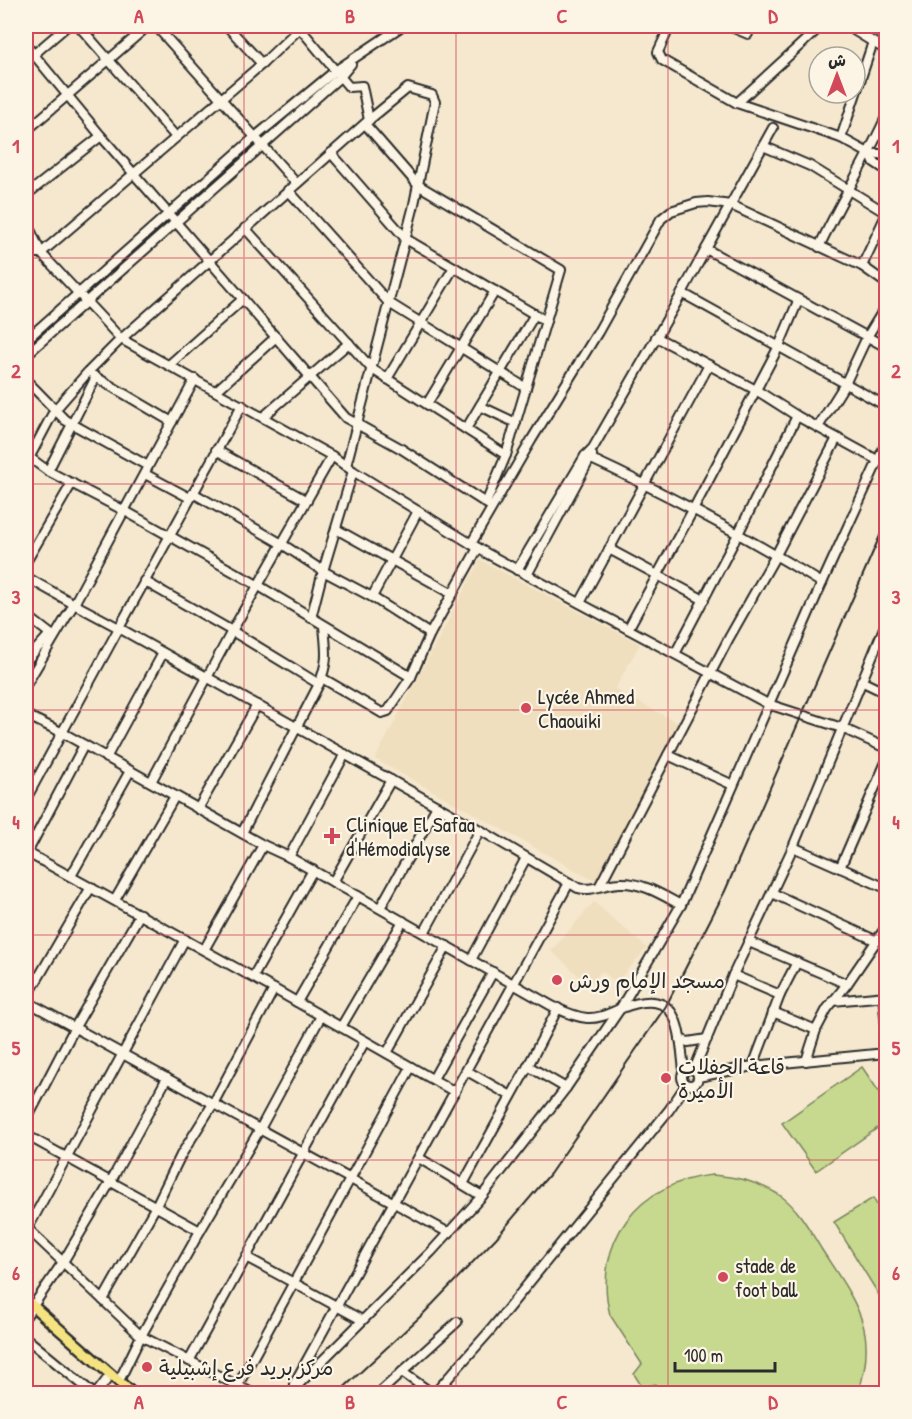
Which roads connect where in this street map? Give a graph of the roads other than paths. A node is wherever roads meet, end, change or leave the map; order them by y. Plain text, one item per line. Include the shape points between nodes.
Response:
1 (67, 26) edge
2 (80, 26) edge
3 (148, 26) edge
4 (156, 26) edge
5 (227, 26) edge
6 (402, 26) edge
7 (670, 26) edge
8 (729, 26) edge
9 (821, 26) edge
10 (846, 26) edge
11 (299, 27) edge
12 (748, 34) dead end
13 (873, 42) junction
14 (26, 45) edge
15 (886, 50) edge
16 (33, 55) junction
17 (109, 59) junction
18 (26, 61) edge
19 (262, 64) junction
20 (338, 73) junction
21 (68, 96) junction
22 (221, 98) junction
23 (737, 103) junction
24 (886, 117) edge
25 (367, 122) junction
26 (773, 128) dead end
27 (26, 131) edge
28 (101, 136) junction
29 (176, 137) junction
30 (255, 137) junction
31 (841, 138) junction
32 (261, 145) junction
33 (764, 146) junction
34 (331, 153) junction
35 (870, 154) junction
36 (886, 157) edge
37 (886, 170) edge
38 (135, 174) junction
39 (296, 183) junction
40 (418, 185) junction
41 (288, 190) junction
42 (848, 191) junction
43 (26, 195) edge
44 (731, 205) junction
45 (168, 214) junction
46 (886, 214) edge
47 (26, 221) edge
48 (175, 221) junction
49 (245, 228) junction
50 (406, 239) junction
51 (819, 247) junction
52 (706, 249) junction
53 (26, 253) edge
54 (41, 253) junction
55 (208, 260) junction
56 (862, 266) junction
57 (454, 267) junction
58 (886, 283) edge
59 (495, 291) junction
60 (682, 293) junction
61 (79, 294) junction
62 (243, 299) junction
63 (798, 301) junction
64 (86, 302) junction
65 (389, 303) junction
66 (886, 306) edge
67 (535, 314) junction
68 (546, 321) junction
69 (421, 323) junction
70 (656, 337) junction
71 (867, 337) junction
72 (276, 338) junction
73 (121, 339) junction
74 (26, 340) edge
75 (349, 344) junction
76 (779, 346) junction
77 (886, 347) edge
78 (462, 348) junction
79 (26, 355) edge
80 (169, 365) junction
81 (709, 365) junction
82 (372, 369) junction
83 (88, 372) junction
84 (501, 372) junction
85 (310, 376) junction
86 (96, 377) junction
87 (195, 379) junction
88 (387, 379) junction
89 (26, 380) edge
90 (845, 384) junction
91 (526, 388) junction
92 (756, 390) junction
93 (216, 391) junction
94 (427, 404) junction
95 (242, 405) junction
96 (480, 406) junction
97 (886, 406) edge
98 (54, 411) junction
99 (797, 416) junction
100 (263, 417) junction
101 (172, 422) junction
102 (516, 423) junction
103 (71, 424) junction
104 (357, 425) junction
105 (818, 427) junction
106 (466, 429) junction
107 (837, 438) junction
108 (886, 443) edge
109 (216, 450) junction
110 (506, 455) junction
111 (332, 456) junction
112 (588, 457) junction
113 (27, 459) edge
114 (879, 461) junction
115 (350, 469) junction
116 (146, 470) junction
117 (48, 471) junction
118 (72, 483) junction
119 (645, 484) junction
120 (192, 495) junction
121 (307, 501) junction
122 (489, 505) junction
123 (693, 510) junction
124 (124, 511) junction
125 (418, 511) junction
126 (549, 516) junction
127 (557, 520) junction
128 (336, 530) junction
129 (738, 534) junction
130 (169, 537) junction
131 (282, 544) junction
132 (474, 546) junction
133 (609, 549) junction
134 (776, 555) junction
135 (393, 561) junction
136 (26, 562) edge
137 (517, 570) junction
138 (323, 571) junction
139 (658, 574) junction
140 (527, 575) junction
141 (26, 577) edge
142 (144, 581) junction
143 (822, 583) junction
144 (259, 586) junction
145 (453, 594) junction
146 (372, 597) junction
147 (704, 600) junction
148 (580, 603) junction
149 (74, 604) junction
150 (26, 615) edge
151 (311, 618) junction
152 (886, 623) edge
153 (324, 626) junction
154 (118, 628) junction
155 (628, 629) junction
156 (232, 631) junction
157 (430, 634) junction
158 (884, 634) edge
159 (52, 635) junction
160 (163, 652) junction
161 (675, 654) junction
162 (26, 662) edge
163 (711, 673) junction
164 (411, 677) junction
165 (208, 678) junction
166 (321, 681) junction
167 (861, 681) junction
168 (26, 685) edge
169 (886, 693) edge
170 (768, 704) junction
171 (257, 705) junction
172 (26, 715) edge
173 (297, 728) junction
174 (842, 728) junction
175 (63, 733) junction
176 (84, 745) junction
177 (886, 748) edge
178 (345, 754) junction
179 (668, 755) junction
180 (106, 758) junction
181 (886, 762) edge
182 (130, 771) junction
183 (391, 780) junction
184 (151, 782) junction
185 (733, 785) junction
186 (175, 796) junction
187 (26, 799) edge
188 (437, 806) junction
189 (198, 809) junction
190 (480, 830) junction
191 (242, 833) junction
192 (263, 845) junction
193 (793, 847) junction
194 (26, 852) edge
195 (289, 857) junction
196 (526, 858) junction
197 (840, 868) junction
198 (313, 870) junction
199 (70, 876) junction
200 (333, 882) junction
201 (569, 883) junction
202 (600, 885) junction
203 (92, 887) junction
204 (886, 888) edge
205 (772, 894) junction
206 (358, 896) junction
207 (115, 900) junction
208 (681, 905) junction
209 (380, 908) junction
210 (140, 914) junction
211 (403, 921) junction
212 (886, 927) edge
213 (424, 933) junction
214 (185, 939) junction
215 (886, 939) edge
216 (877, 941) junction
217 (749, 942) junction
218 (447, 946) junction
219 (204, 950) junction
220 (471, 960) junction
221 (796, 962) junction
222 (493, 972) junction
223 (734, 975) junction
224 (253, 977) junction
225 (514, 984) junction
226 (847, 984) junction
227 (274, 989) junction
228 (780, 995) junction
229 (885, 996) edge
230 (26, 1000) edge
231 (833, 1001) junction
232 (297, 1002) junction
233 (558, 1008) junction
234 (620, 1009) junction
235 (773, 1012) junction
236 (321, 1016) junction
237 (886, 1026) edge
238 (75, 1027) junction
239 (341, 1027) junction
240 (816, 1030) junction
241 (680, 1038) junction
242 (706, 1039) junction
243 (365, 1041) junction
244 (122, 1053) junction
245 (387, 1053) junction
246 (886, 1053) edge
247 (806, 1062) junction
248 (528, 1066) junction
249 (753, 1066) junction
250 (411, 1067) junction
251 (467, 1071) junction
252 (684, 1071) junction
253 (696, 1073) junction
254 (167, 1078) junction
255 (433, 1079) junction
256 (686, 1085) junction
257 (566, 1088) junction
258 (455, 1092) junction
259 (511, 1096) junction
260 (213, 1104) junction
261 (26, 1121) edge
262 (260, 1129) junction
263 (26, 1135) edge
264 (302, 1153) junction
265 (65, 1156) junction
266 (419, 1158) junction
267 (351, 1180) junction
268 (111, 1181) junction
269 (463, 1184) junction
270 (482, 1196) junction
271 (394, 1204) junction
272 (156, 1206) junction
273 (27, 1228) edge
274 (200, 1231) junction
275 (449, 1233) junction
276 (246, 1257) junction
277 (63, 1262) junction
278 (293, 1283) junction
279 (103, 1300) junction
280 (29, 1302) edge
281 (337, 1307) junction
282 (26, 1316) edge
283 (362, 1320) junction
284 (457, 1322) dead end
285 (141, 1336) junction
286 (26, 1338) edge
287 (189, 1361) junction
288 (402, 1372) junction
289 (111, 1374) junction
290 (119, 1380) junction
291 (238, 1385) junction
292 (26, 1389) edge
293 (32, 1394) edge
294 (95, 1394) edge
295 (133, 1394) edge
296 (254, 1394) edge
297 (289, 1394) edge
298 (378, 1394) edge
299 (433, 1394) edge

1 - 16 street
2 - 17 street
3 - 17 street
4 - 22 street
5 - 19 street
6 - 20 street
7 - 23 street via 659,58
8 - 12 street
9 - 23 street
10 - 13 street
11 - 19 street
11 - 20 street
13 - 15 street
13 - 31 street
14 - 16 street
16 - 18 street
16 - 21 street
17 - 21 street
17 - 29 street
19 - 22 street
20 - 25 street via 349,87 362,86
20 - 30 street
20 - 32 street
21 - 27 street
21 - 28 street
22 - 29 street
22 - 30 street
23 - 31 street
24 - 35 street
25 - 34 street
25 - 40 street
25 - 40 street via 408,88 435,98
26 - 33 street
28 - 38 street
28 - 43 street
29 - 38 street
30 - 32 street
30 - 45 street
31 - 35 street
32 - 39 street
32 - 48 street
33 - 42 street via 810,166
33 - 44 street
34 - 39 street
34 - 50 street
35 - 36 street
35 - 37 street
35 - 42 street
38 - 45 street
38 - 54 street
39 - 41 street
40 - 50 street
40 - 68 street via 561,270
41 - 49 street
41 - 65 street
42 - 46 street
42 - 51 street
44 - 51 street
44 - 52 street
44 - 122 street via 696,203 661,219 598,332
45 - 48 street
45 - 61 street
46 - 56 street
47 - 54 street
48 - 55 street
48 - 64 street
49 - 55 street
49 - 75 street
50 - 57 street
50 - 65 street
51 - 56 street
52 - 60 street
52 - 63 street
53 - 54 street
54 - 61 street
55 - 62 street
55 - 73 street
56 - 58 street
57 - 59 street
57 - 69 street
59 - 67 street
59 - 78 street
60 - 70 street
60 - 76 street
61 - 64 street
61 - 74 street
62 - 72 street
62 - 80 street
63 - 71 street
63 - 76 street
64 - 73 street
64 - 79 street
65 - 69 street
65 - 82 street
66 - 71 street
67 - 68 street
67 - 84 street
68 - 91 street
69 - 78 street
69 - 88 street
70 - 81 street
70 - 112 street
71 - 77 street
71 - 90 street
72 - 85 street
72 - 93 street
73 - 80 street
73 - 83 street
75 - 82 street
75 - 85 street
76 - 90 street
76 - 92 street
78 - 84 street
78 - 94 street
80 - 87 street
81 - 92 street
81 - 119 street
82 - 88 street
82 - 104 street
83 - 86 street
83 - 98 street
84 - 91 street
84 - 96 street
85 - 100 street
85 - 104 street via 346,418
86 - 101 street
86 - 103 street
87 - 93 street
87 - 101 street
88 - 94 street
89 - 98 street
90 - 97 street
90 - 105 street
91 - 102 street
92 - 99 street
92 - 123 street
93 - 95 street
94 - 106 street
95 - 100 street
95 - 109 street
96 - 102 street
96 - 106 street
98 - 103 street
98 - 113 street
99 - 105 street
99 - 129 street
100 - 111 street
101 - 116 street
102 - 110 street
103 - 116 street
103 - 117 street
104 - 115 street
104 - 122 street
105 - 107 street
106 - 110 street
107 - 114 street
107 - 134 street
108 - 114 street
109 - 120 street
109 - 121 street
110 - 122 street
111 - 115 street
111 - 121 street
112 - 119 street
112 - 126 street
112 - 127 street
113 - 117 street
114 - 143 street
115 - 125 street
115 - 128 street
116 - 120 street
116 - 124 street
117 - 118 street
118 - 124 street
118 - 136 street
119 - 123 street
119 - 133 street
120 - 130 street
120 - 131 street
121 - 131 street
122 - 132 street
123 - 129 street
123 - 139 street
124 - 130 street
124 - 149 street
125 - 132 street
125 - 135 street
126 - 127 street
126 - 137 street
127 - 140 street
128 - 135 street
128 - 138 street
129 - 134 street
129 - 147 street
130 - 142 street
130 - 144 street
131 - 138 street
131 - 144 street
132 - 137 street
132 - 145 street
133 - 139 street
133 - 148 street
134 - 143 street
134 - 163 street
135 - 145 street
135 - 146 street
137 - 140 street
138 - 146 street
138 - 151 street
139 - 147 street
139 - 155 street
140 - 148 street
141 - 149 street
142 - 154 street
142 - 156 street
143 - 170 street
144 - 151 street
144 - 156 street
145 - 157 street
146 - 157 street
147 - 161 street
148 - 155 street
149 - 154 street
149 - 159 street
150 - 159 street
151 - 153 street
152 - 158 street
153 - 164 street
153 - 166 street via 327,657
154 - 160 street
154 - 175 street
155 - 161 street
156 - 165 street
156 - 166 street
157 - 164 street
158 - 167 street
159 - 162 street
159 - 168 street
160 - 165 street
160 - 180 street
161 - 163 street
163 - 170 street
163 - 179 street
164 - 166 street via 384,713
165 - 171 street
165 - 184 street
166 - 173 street
167 - 169 street
167 - 174 street
170 - 174 street
170 - 185 street
171 - 173 street
171 - 189 street
172 - 175 street
173 - 178 street
173 - 191 street
174 - 177 street
174 - 193 street
175 - 176 street
175 - 187 street
176 - 180 street
176 - 194 street
178 - 183 street
178 - 195 street
179 - 185 street
179 - 202 street
180 - 182 street
181 - 197 street
182 - 184 street
182 - 199 street
183 - 188 street
183 - 200 street
184 - 186 street
185 - 208 street
186 - 189 street
186 - 207 street
188 - 190 street
188 - 209 street
189 - 191 street
190 - 196 street
190 - 213 street
191 - 192 street
192 - 195 street
192 - 219 street
193 - 197 street
193 - 205 street
194 - 199 street
195 - 198 street
196 - 201 street
196 - 220 street
197 - 204 street
198 - 200 street
198 - 224 street
199 - 203 street
200 - 206 street
201 - 202 street via 583,890
201 - 225 street
202 - 208 street via 630,883
203 - 207 street
203 - 230 street
205 - 216 street
205 - 217 street
206 - 209 street
206 - 232 street
207 - 210 street
208 - 234 street
209 - 211 street
210 - 214 street
210 - 238 street
211 - 213 street
211 - 239 street
212 - 216 street
213 - 218 street
214 - 219 street
214 - 244 street
215 - 216 street
216 - 226 street
217 - 221 street
217 - 223 street
218 - 220 street
218 - 245 street
219 - 224 street
220 - 222 street
221 - 226 street
221 - 228 street
222 - 225 street
222 - 255 street
223 - 228 street
223 - 242 street
224 - 227 street
225 - 233 street
225 - 251 street
226 - 231 street
227 - 232 street
227 - 260 street
228 - 235 street
229 - 231 street
229 - 237 street
230 - 238 street
231 - 240 street
232 - 236 street
233 - 234 street via 588,1018
233 - 248 street
234 - 241 street via 645,1002 666,1006 676,1019
234 - 257 street
235 - 240 street
235 - 249 street
236 - 239 street
236 - 262 street
238 - 244 street
238 - 261 street
239 - 243 street
240 - 247 street
241 - 242 street
241 - 252 street
242 - 253 street
243 - 245 street
243 - 264 street
244 - 254 street
244 - 265 street
245 - 250 street
246 - 247 street
247 - 249 street
248 - 257 street
248 - 259 street
249 - 253 street
250 - 255 street
250 - 267 street
251 - 258 street
251 - 259 street
252 - 253 street
252 - 256 street via 681,1078
253 - 256 street via 694,1084
254 - 260 street
254 - 268 street
255 - 258 street
256 - 299 street
257 - 270 street
258 - 266 street
259 - 269 street
260 - 262 street
260 - 272 street via 181,1155
262 - 264 street
262 - 274 street
263 - 265 street
264 - 267 street
264 - 276 street
265 - 268 street
265 - 273 street
266 - 269 street
266 - 271 street
267 - 271 street
267 - 278 street
268 - 272 street
268 - 277 street
269 - 270 street
270 - 275 street
271 - 275 street
271 - 281 street
272 - 274 street
272 - 279 street
273 - 277 street
274 - 285 street
275 - 283 street
276 - 278 street
276 - 287 street
277 - 279 street
277 - 280 street
278 - 281 street
278 - 291 street
279 - 285 street
280 - 282 street
280 - 289 main road
281 - 283 street
281 - 297 street
283 - 297 street
284 - 288 street
285 - 287 street
285 - 290 street
286 - 294 street
287 - 291 street
288 - 298 street
288 - 299 street
289 - 290 main road
289 - 294 street
290 - 295 main road
291 - 296 street
292 - 293 street

